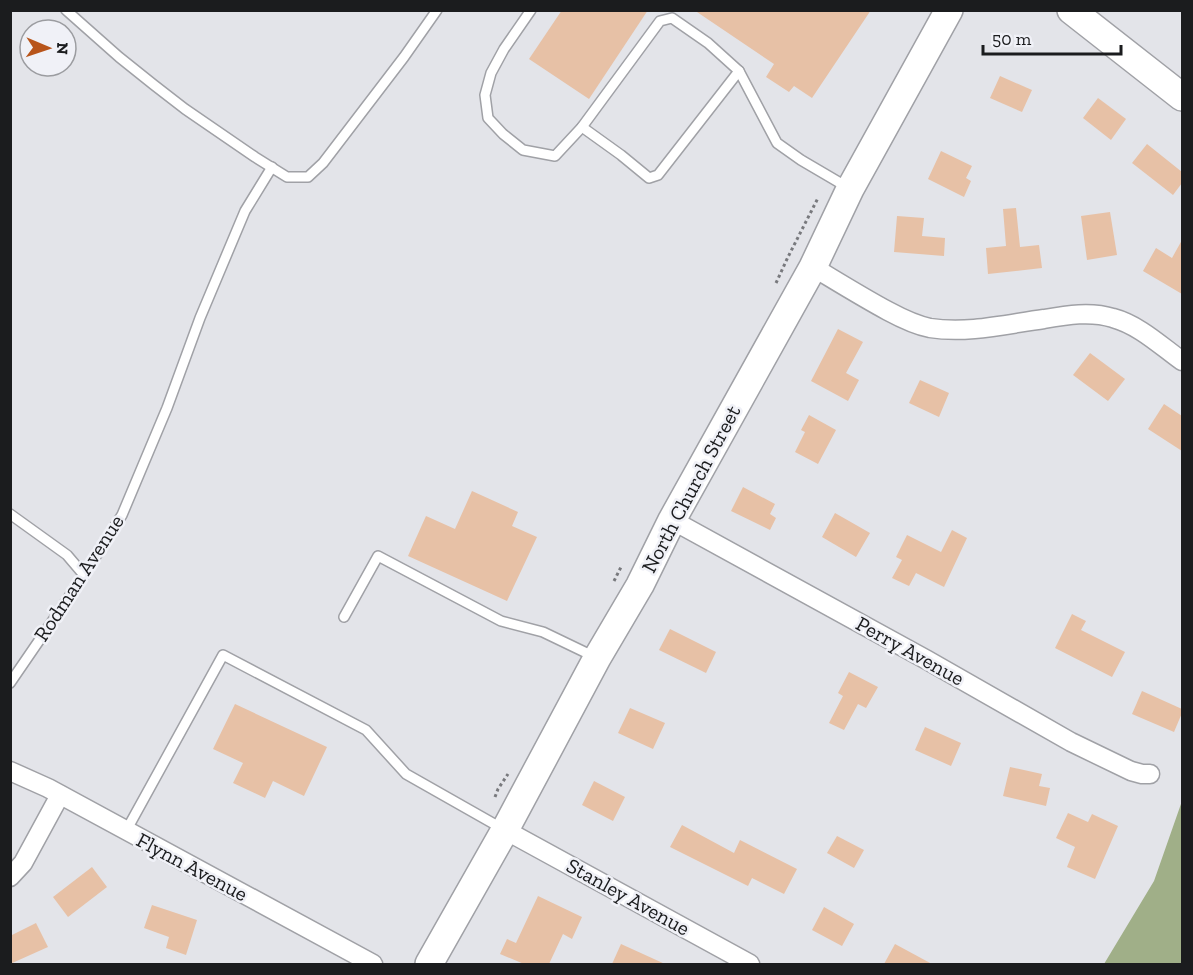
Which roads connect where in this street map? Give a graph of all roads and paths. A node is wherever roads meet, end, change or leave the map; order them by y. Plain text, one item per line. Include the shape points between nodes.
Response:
1 (437, 10) edge
2 (531, 10) edge
3 (949, 10) edge
4 (1071, 10) edge
5 (70, 12) edge
6 (739, 70) junction
7 (1182, 97) edge
8 (582, 128) junction
9 (272, 167) junction
10 (850, 189) junction
11 (813, 267) junction
12 (1182, 361) edge
13 (10, 514) edge
14 (672, 520) junction
15 (84, 575) junction
16 (344, 617) dead end
17 (597, 658) junction
18 (10, 683) edge
19 (10, 771) edge
20 (1150, 774) dead end
21 (60, 795) junction
22 (505, 830) junction
23 (126, 831) junction
24 (10, 877) edge
25 (373, 964) edge
26 (429, 964) edge
27 (750, 964) edge

1 - 9 lane via 330,154 308,177 288,177
2 - 8 lane via 491,73 485,95 488,118 523,150 555,156
3 - 10 main road, North Church Street
4 - 7 main road
5 - 9 lane via 185,109
6 - 8 lane via 658,175 649,178
6 - 8 lane via 672,18 660,21
6 - 10 lane via 777,143
9 - 15 lane, Rodman Avenue via 245,211 122,515
10 - 11 main road, North Church Street
11 - 12 street via 895,314 929,327 967,330 1095,314 1133,327
11 - 14 main road, North Church Street
13 - 15 lane via 67,555
14 - 17 main road, North Church Street
14 - 20 street, Perry Avenue via 1071,742 1131,771
15 - 18 lane, Rodman Avenue
16 - 17 lane via 378,555 501,621 543,632
17 - 22 main road, North Church Street
19 - 21 street, Flynn Avenue
21 - 23 street, Flynn Avenue
21 - 24 street via 23,863
22 - 23 lane via 406,774 366,730 223,655
22 - 26 main road, North Church Street
22 - 27 street, Stanley Avenue
23 - 25 street, Flynn Avenue

